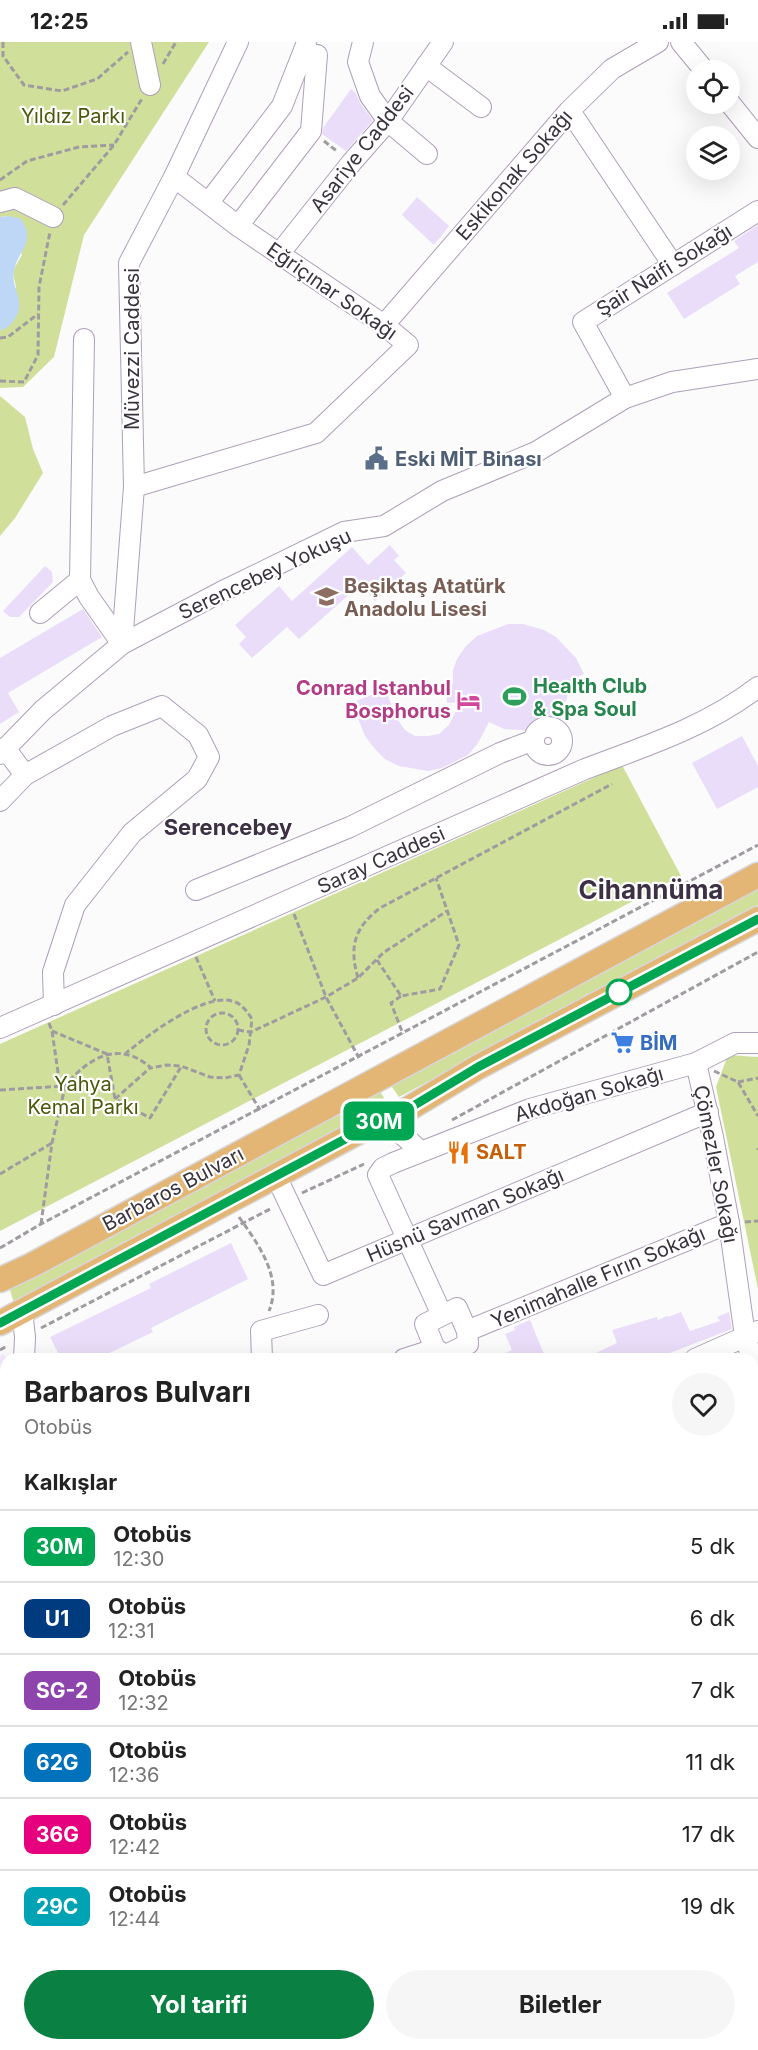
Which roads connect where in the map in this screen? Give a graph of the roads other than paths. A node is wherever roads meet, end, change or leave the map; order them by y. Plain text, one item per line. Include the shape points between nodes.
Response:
1 (141, 42) edge
2 (238, 42) edge
3 (363, 42) edge
4 (658, 42) edge
5 (681, 42) edge
6 (437, 44) edge
7 (696, 60) edge
8 (426, 66) junction
9 (150, 85) road end
10 (481, 107) dead end
11 (570, 111) junction
12 (739, 114) edge
13 (388, 121) junction
14 (758, 138) edge
15 (427, 154) dead end
16 (174, 177) junction
17 (0, 202) edge
18 (209, 202) junction
19 (758, 211) edge
20 (53, 217) road end
21 (238, 226) junction
22 (279, 254) junction
23 (673, 265) junction
24 (384, 325) junction
25 (84, 339) dead end
26 (758, 369) edge
27 (625, 398) junction
28 (134, 487) junction
29 (80, 580) junction
30 (40, 613) dead end
31 (122, 644) junction
32 (758, 687) edge
33 (2, 751) edge
34 (25, 775) junction
35 (567, 777) junction
36 (0, 801) edge
37 (758, 875) edge
38 (196, 890) dead end
39 (758, 919) edge
40 (51, 1014) junction
41 (0, 1028) edge
42 (758, 1043) edge
43 (696, 1063) junction
44 (708, 1112) junction
45 (379, 1121) junction
46 (420, 1151) junction
47 (276, 1176) junction
48 (729, 1223) junction
49 (407, 1239) junction
50 (0, 1261) edge
51 (32, 1265) junction
52 (0, 1280) edge
53 (11, 1307) edge
54 (318, 1315) dead end
55 (442, 1315) junction
56 (0, 1323) edge
57 (467, 1331) junction
58 (751, 1334) edge
59 (435, 1349) junction
60 (24, 1353) edge
61 (262, 1353) edge
62 (423, 1353) edge
63 (442, 1353) edge
64 (461, 1353) edge
65 (708, 1353) edge
66 (752, 1353) edge

1 - 9 street
2 - 16 street, Müvezzi Caddesi
3 - 13 street via 358,62 370,96
4 - 11 street, Eskikonak Sokağı via 612,69
5 - 7 street
6 - 8 street, Asariye Caddesi
8 - 10 street
8 - 13 street, Asariye Caddesi
11 - 23 street
11 - 24 street, Eskikonak Sokağı
12 - 14 street
13 - 15 street
13 - 22 street, Asariye Caddesi
16 - 18 street, Eğriçınar Sokağı
16 - 28 street, Müvezzi Caddesi via 129,263
17 - 20 street via 15,198
18 - 21 street, Eğriçınar Sokağı
18 - 21 street via 282,106 311,50 311,131
19 - 23 street, Şair Naifi Sokağı
21 - 22 street, Eğriçınar Sokağı
22 - 24 street, Eğriçınar Sokağı
23 - 27 street, Şair Naifi Sokağı via 583,322
24 - 28 street, Eğriçınar Sokağı via 408,345 316,433
25 - 29 street
26 - 27 street, Serencebey Yokuşu via 672,382
27 - 31 street, Serencebey Yokuşu via 536,452 442,490 384,526 344,532
28 - 31 street, Müvezzi Caddesi
29 - 30 street
29 - 31 street
31 - 33 street, Serencebey Yokuşu via 43,710
32 - 35 street, Saray Caddesi via 704,722
33 - 34 street
34 - 36 street
34 - 40 street via 112,726 162,706 198,735 209,757 197,779 132,833 75,905 53,972
35 - 38 street via 555,753 562,742 560,734 548,727 536,734 534,743 500,753 350,827
35 - 40 street, Saray Caddesi via 191,944
37 - 51 main road, Barbaros Bulvarı
39 - 45 main road, Barbaros Bulvarı via 478,1067 403,1112
40 - 41 street, Saray Caddesi
42 - 43 street, Akdoğan Sokağı via 735,1043
43 - 44 street, Çömezler Sokağı
43 - 46 street, Akdoğan Sokağı via 530,1109
44 - 48 street, Çömezler Sokağı
44 - 49 street, Hüsnü Savman Sokağı
45 - 46 street
45 - 47 main road, Barbaros Bulvarı
46 - 49 street, Akdoğan Sokağı via 383,1168 378,1175
47 - 49 street, Hüsnü Savman Sokağı via 323,1275
47 - 53 main road, Barbaros Bulvarı
48 - 57 street, Yenimahalle Fırın Sokağı
48 - 58 street, Çömezler Sokağı
49 - 55 street
50 - 51 main road
51 - 52 main road, Barbaros Bulvarı
53 - 56 main road, Barbaros Bulvarı
53 - 60 street via 25,1337
54 - 61 street via 261,1331
55 - 57 street via 457,1308
55 - 59 street via 425,1324
57 - 64 street via 468,1344
58 - 65 street
58 - 66 street, Çömezler Sokağı
59 - 62 street
59 - 63 street

